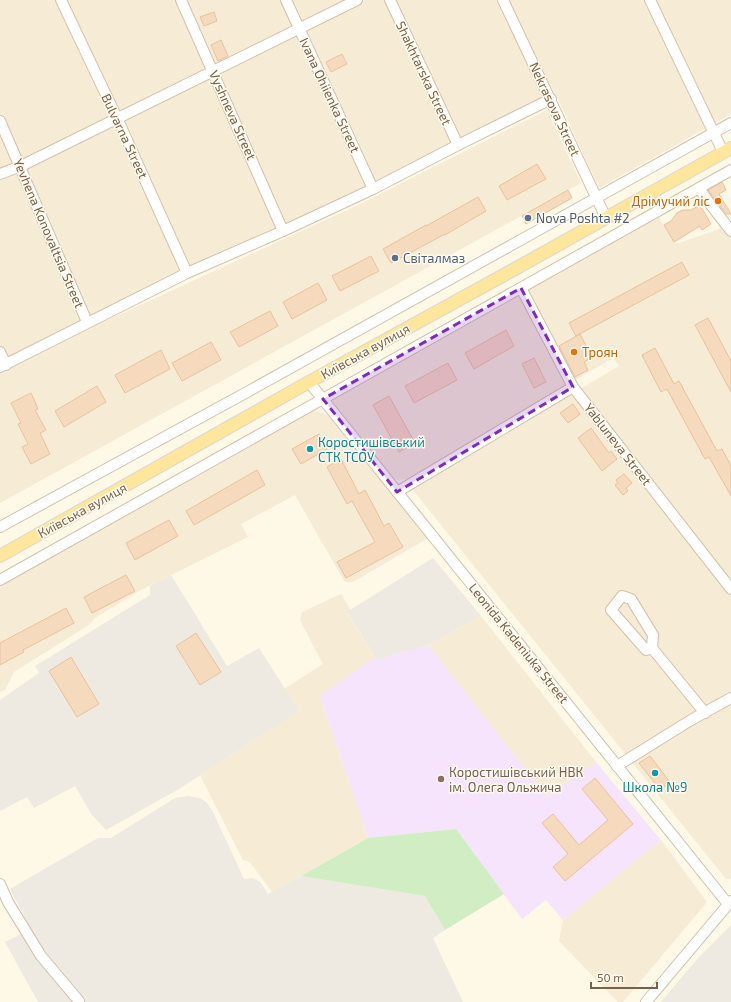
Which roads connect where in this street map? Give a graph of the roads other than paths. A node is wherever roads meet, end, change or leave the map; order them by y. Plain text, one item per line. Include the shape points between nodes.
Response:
1 (61, 0) edge
2 (181, 0) edge
3 (286, 0) edge
4 (357, 0) edge
5 (390, 0) edge
6 (503, 0) edge
7 (650, 0) edge
8 (299, 28) junction
9 (213, 71) junction
10 (551, 99) junction
11 (117, 118) junction
12 (0, 121) edge
13 (731, 123) edge
14 (713, 133) junction
15 (458, 145) junction
16 (727, 150) edge
17 (21, 166) junction
18 (731, 170) edge
19 (0, 174) edge
20 (699, 188) junction
21 (373, 189) junction
22 (597, 197) junction
23 (606, 218) junction
24 (283, 231) junction
25 (731, 231) edge
26 (187, 273) junction
27 (521, 288) junction
28 (87, 322) junction
29 (0, 352) edge
30 (3, 366) edge
31 (309, 382) junction
32 (573, 387) junction
33 (323, 399) junction
34 (397, 492) junction
35 (0, 527) edge
36 (0, 556) edge
37 (0, 580) edge
38 (731, 589) edge
39 (652, 648) junction
40 (731, 698) edge
41 (705, 713) junction
42 (617, 766) junction
43 (0, 884) edge
44 (730, 902) edge
45 (79, 1001) edge
46 (646, 1002) edge

1 - 11 street, Bulvarna Street
2 - 9 street, Vyshneva Street
3 - 8 street, Ivana Ohiienka Street
4 - 8 street
5 - 15 street, Shakhtarska Street
6 - 10 street, Nekrasova Street
7 - 14 street
8 - 9 street
8 - 21 street, Ivana Ohiienka Street
9 - 11 street
9 - 24 street, Vyshneva Street
10 - 15 street
10 - 22 street, Nekrasova Street
11 - 17 street
11 - 26 street, Bulvarna Street
12 - 17 street, Yevhena Konovaltsia Street
13 - 14 street
14 - 16 street
14 - 22 street
15 - 21 street
16 - 23 main road, Київська вулиця
17 - 19 street
17 - 28 street, Yevhena Konovaltsia Street
18 - 20 street
20 - 25 street
20 - 27 street
21 - 24 street
22 - 23 street, Nekrasova Street
22 - 35 street
23 - 31 main road, Київська вулиця
24 - 26 street
26 - 28 street
27 - 32 street, Yabluneva Street
27 - 33 street
28 - 30 street
29 - 30 street
31 - 33 street, Leonida Kadeniuka Street
31 - 36 main road, Київська вулиця
32 - 34 street
32 - 38 street, Yabluneva Street
33 - 34 street, Leonida Kadeniuka Street
33 - 37 street
34 - 42 street, Leonida Kadeniuka Street
39 - 39 street via 653,635 630,599 622,596 611,610 646,650
39 - 41 street
40 - 41 street
41 - 42 street
42 - 44 street, Leonida Kadeniuka Street
43 - 45 street via 41,956
44 - 46 street

